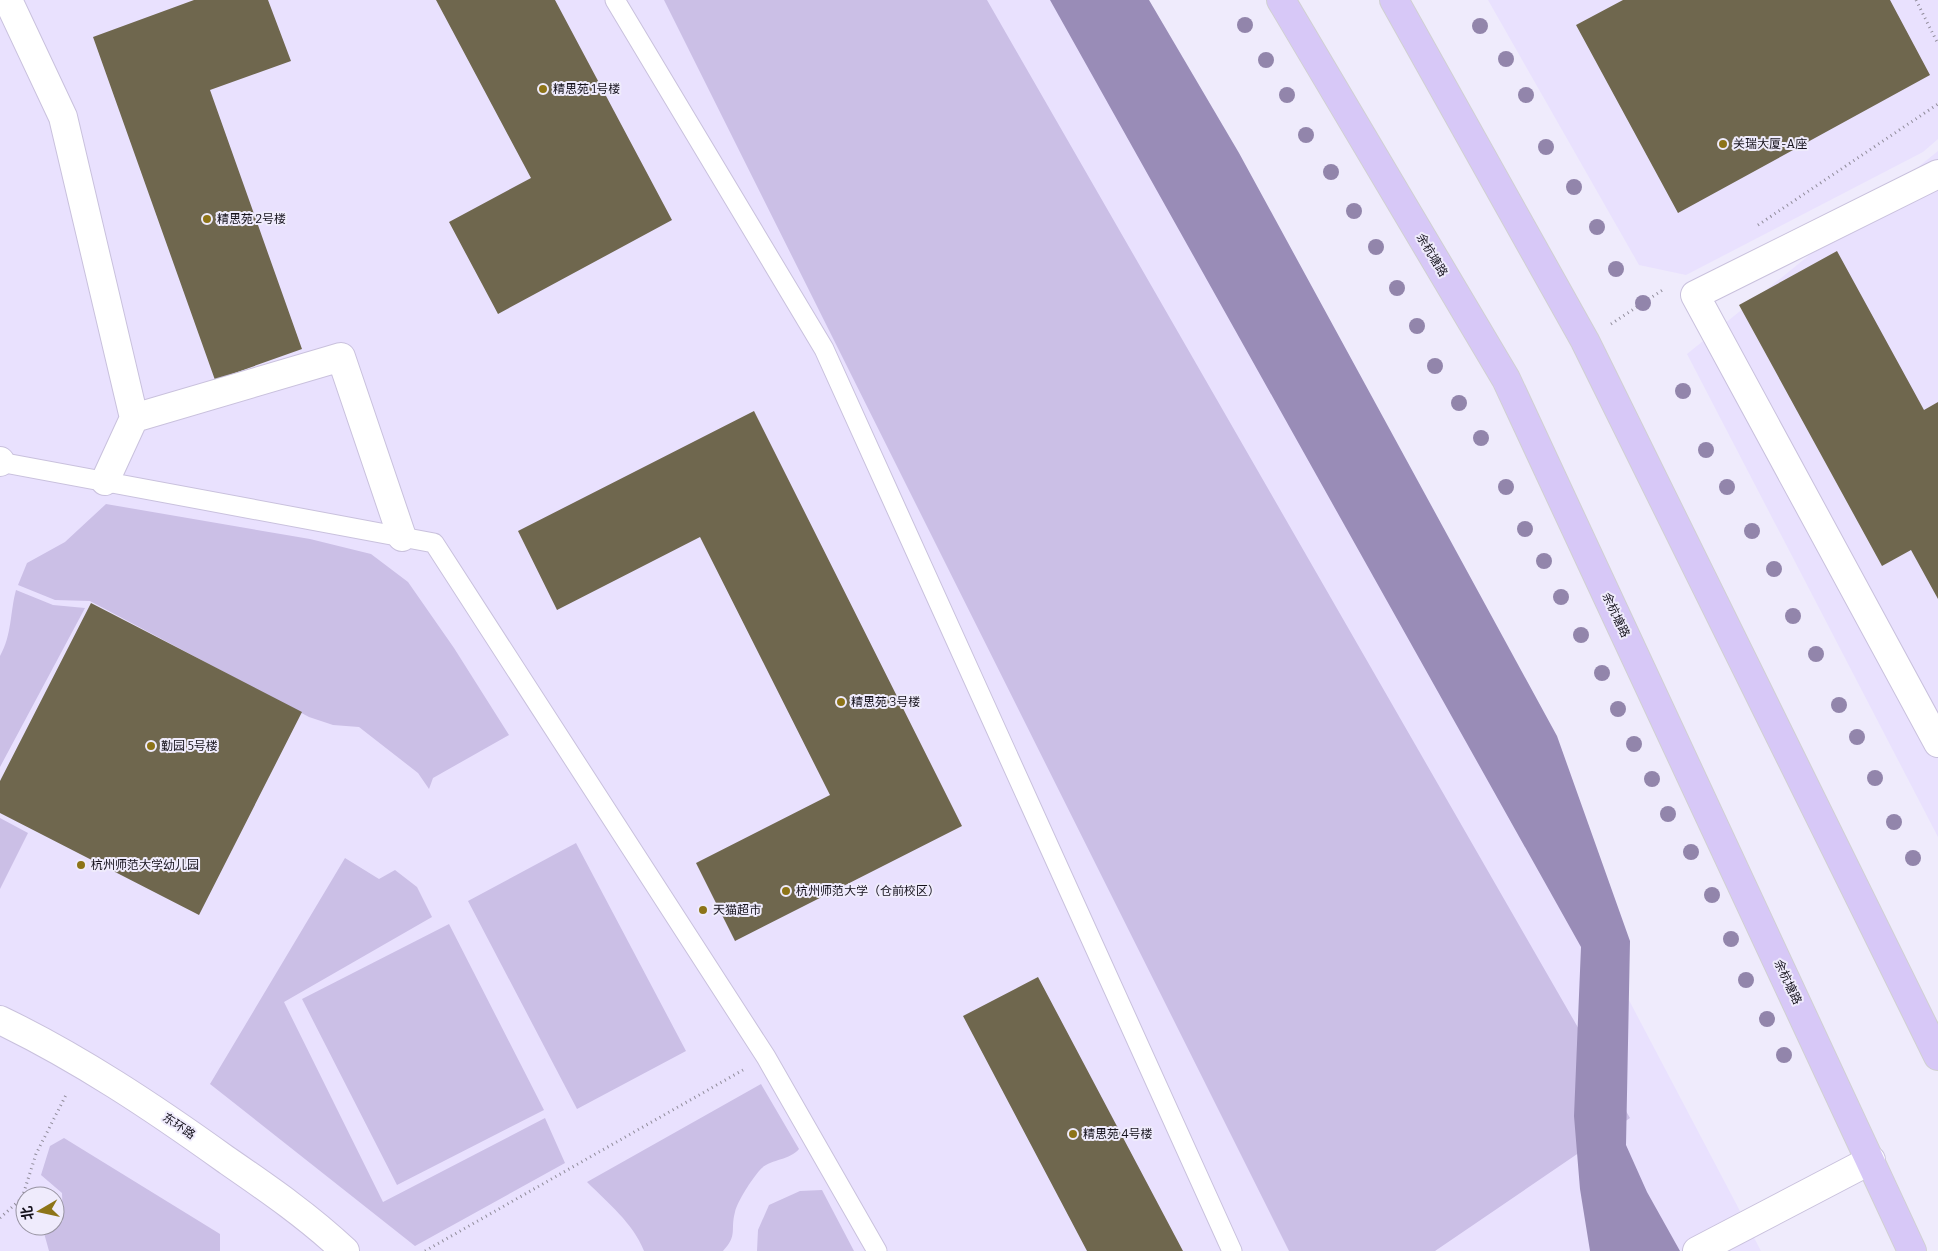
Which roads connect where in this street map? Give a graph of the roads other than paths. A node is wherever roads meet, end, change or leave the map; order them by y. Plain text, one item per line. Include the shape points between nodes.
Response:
1 (8, 0) edge
2 (614, 0) edge
3 (1281, 0) edge
4 (1394, 0) edge
5 (1938, 174) edge
6 (134, 418) junction
7 (0, 461) edge
8 (105, 481) junction
9 (402, 537) junction
10 (1938, 743) edge
11 (0, 1020) edge
12 (1938, 1056) edge
13 (1871, 1160) junction
14 (345, 1251) edge
15 (877, 1251) edge
16 (1232, 1251) edge
17 (1697, 1251) edge
18 (1912, 1251) edge

1 - 6 street via 62,117
2 - 16 lane via 824,350
3 - 13 main road, 余杭塘路 via 1506,379
4 - 12 main road via 1585,341
5 - 10 street via 1696,295
6 - 8 street
6 - 9 street via 341,357
7 - 8 lane
8 - 9 lane
9 - 15 lane via 434,543 766,1057
11 - 14 street, 东环路 via 37,1038 169,1119 313,1221
13 - 17 street
13 - 18 main road, 余杭塘路

